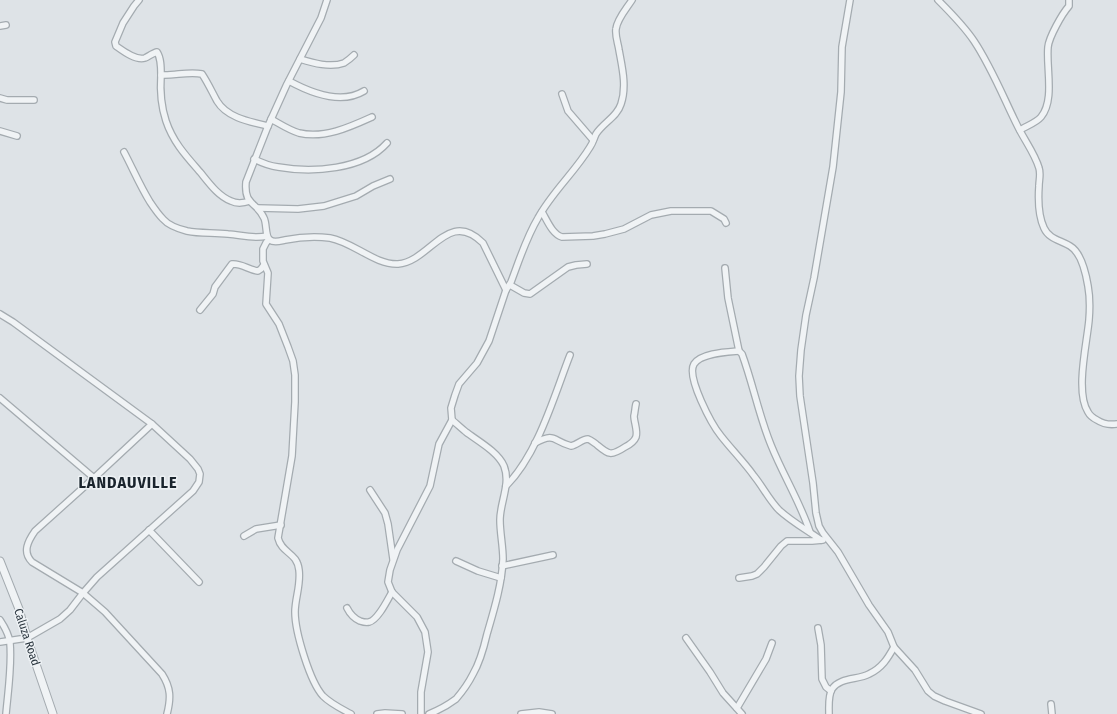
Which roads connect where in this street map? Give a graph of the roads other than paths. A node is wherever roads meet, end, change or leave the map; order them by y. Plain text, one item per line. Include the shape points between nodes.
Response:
1 (139, 0) edge
2 (327, 0) edge
3 (632, 0) edge
4 (850, 0) edge
5 (938, 0) edge
6 (1068, 0) edge
7 (354, 55) dead end
8 (300, 60) junction
9 (161, 75) junction
10 (289, 81) junction
11 (364, 91) dead end
12 (562, 94) dead end
13 (0, 98) edge
14 (34, 100) dead end
15 (372, 117) dead end
16 (271, 119) junction
17 (268, 126) junction
18 (0, 130) edge
19 (1020, 130) junction
20 (17, 136) dead end
21 (593, 140) junction
22 (387, 143) dead end
23 (124, 152) dead end
24 (254, 159) junction
25 (390, 179) dead end
26 (250, 201) junction
27 (258, 208) junction
28 (542, 212) junction
29 (726, 223) dead end
30 (268, 238) junction
31 (264, 264) junction
32 (587, 264) dead end
33 (725, 268) dead end
34 (508, 288) junction
35 (200, 310) dead end
36 (0, 314) edge
37 (739, 351) junction
38 (570, 355) dead end
39 (0, 398) edge
40 (636, 404) dead end
41 (452, 420) junction
42 (152, 424) junction
43 (1117, 424) edge
44 (535, 443) junction
45 (94, 478) junction
46 (506, 486) junction
47 (370, 490) dead end
48 (281, 525) junction
49 (149, 530) junction
50 (810, 532) junction
51 (244, 536) dead end
52 (828, 539) junction
53 (821, 540) junction
54 (553, 555) dead end
55 (393, 560) junction
56 (0, 561) edge
57 (456, 561) dead end
58 (502, 566) junction
59 (500, 578) junction
60 (739, 578) dead end
61 (199, 582) dead end
62 (392, 592) junction
63 (83, 593) junction
64 (347, 608) dead end
65 (0, 620) edge
66 (818, 628) dead end
67 (27, 638) junction
68 (686, 638) dead end
69 (10, 641) junction
70 (0, 642) edge
71 (772, 643) dead end
72 (894, 647) junction
73 (831, 691) junction
74 (1051, 704) dead end
75 (737, 708) junction
76 (6, 714) edge
77 (53, 714) edge
78 (168, 714) edge
79 (351, 714) edge
80 (377, 714) edge
81 (402, 714) edge
82 (421, 714) edge
83 (430, 714) edge
84 (521, 714) edge
85 (552, 714) edge
86 (742, 714) edge
87 (829, 714) edge
88 (981, 714) edge
89 (1052, 714) edge

1 - 9 street via 123,23 115,45 140,58 157,52
2 - 8 street
3 - 21 street via 616,28 623,76 622,103 616,115 598,131
4 - 52 street via 842,47 841,92 833,167 806,315 799,376 816,513 819,526
5 - 19 street via 978,46
6 - 19 street via 1069,6 1048,46 1049,98 1045,111 1040,118
7 - 8 street via 344,63 332,65
8 - 10 street
9 - 17 street via 202,74 223,109 240,118
9 - 26 street via 161,99 166,120 183,153 225,198 233,202
10 - 11 street via 304,89 338,97 358,95
10 - 16 street
12 - 21 street via 568,111
13 - 14 street
15 - 16 street via 340,130 314,135 299,133
16 - 17 street
17 - 24 street
18 - 20 street
19 - 43 street via 1040,171 1039,211 1044,229 1054,239 1076,250 1088,285 1089,319 1082,384 1085,407 1093,418 1101,423
21 - 28 street
22 - 24 street via 371,156 331,169 278,167
23 - 30 street via 142,189 156,211 171,226 200,233
24 - 26 street via 246,182
25 - 27 street via 356,196 324,206 298,209
26 - 27 street
27 - 30 street via 265,219
28 - 29 street via 554,233 562,237 605,234 624,229 651,215 671,211 711,211 724,218
28 - 34 street via 533,226
30 - 31 street via 263,249
30 - 34 street via 277,242 321,237 335,239 374,258 399,264 412,260 447,234 460,231 469,233 483,243
31 - 35 street via 258,271 232,264
31 - 48 street via 268,273 266,304 282,331 295,375 292,456
32 - 34 street via 568,267 530,294
33 - 37 street via 728,298
34 - 41 street via 489,341 477,363 459,384 451,408
36 - 42 street
37 - 50 street via 771,446
37 - 50 street via 698,359 692,370 694,382 721,435 770,499 787,516
38 - 44 street
39 - 45 street
40 - 44 street via 636,437 614,454 604,451 588,439 574,446 550,437
41 - 46 street via 501,460 506,475
41 - 55 street via 439,444 430,486
42 - 45 street
42 - 49 street via 190,459 198,469 200,478 193,491
44 - 46 street via 521,469
45 - 63 street via 35,531 27,546 28,556 32,562
46 - 58 street via 500,520
47 - 55 street via 385,513
48 - 51 street via 256,529
48 - 79 street via 280,542 285,550 294,556 299,570 295,614 306,660 323,696
49 - 61 street
49 - 63 street
50 - 53 street
52 - 53 street
52 - 72 street via 888,632
53 - 60 street via 787,541 757,574
54 - 58 street
55 - 62 street via 388,582
56 - 67 street, Caluza Road via 19,609
57 - 59 street
58 - 59 street
59 - 83 street via 484,645 474,674 456,698
62 - 64 street via 371,622 354,618
62 - 82 street via 417,617 425,632 428,652 421,692
63 - 67 street via 60,619
63 - 78 street via 105,612 168,682
65 - 69 street
66 - 73 street via 822,679
67 - 69 street
67 - 77 street, Caluza Road
68 - 75 street via 723,693
69 - 70 street
69 - 76 street
71 - 75 street via 766,659
72 - 73 street via 888,658 876,670 868,675 848,679
72 - 88 street via 934,696
73 - 87 street
74 - 89 street
75 - 86 street
80 - 81 street
84 - 85 street

